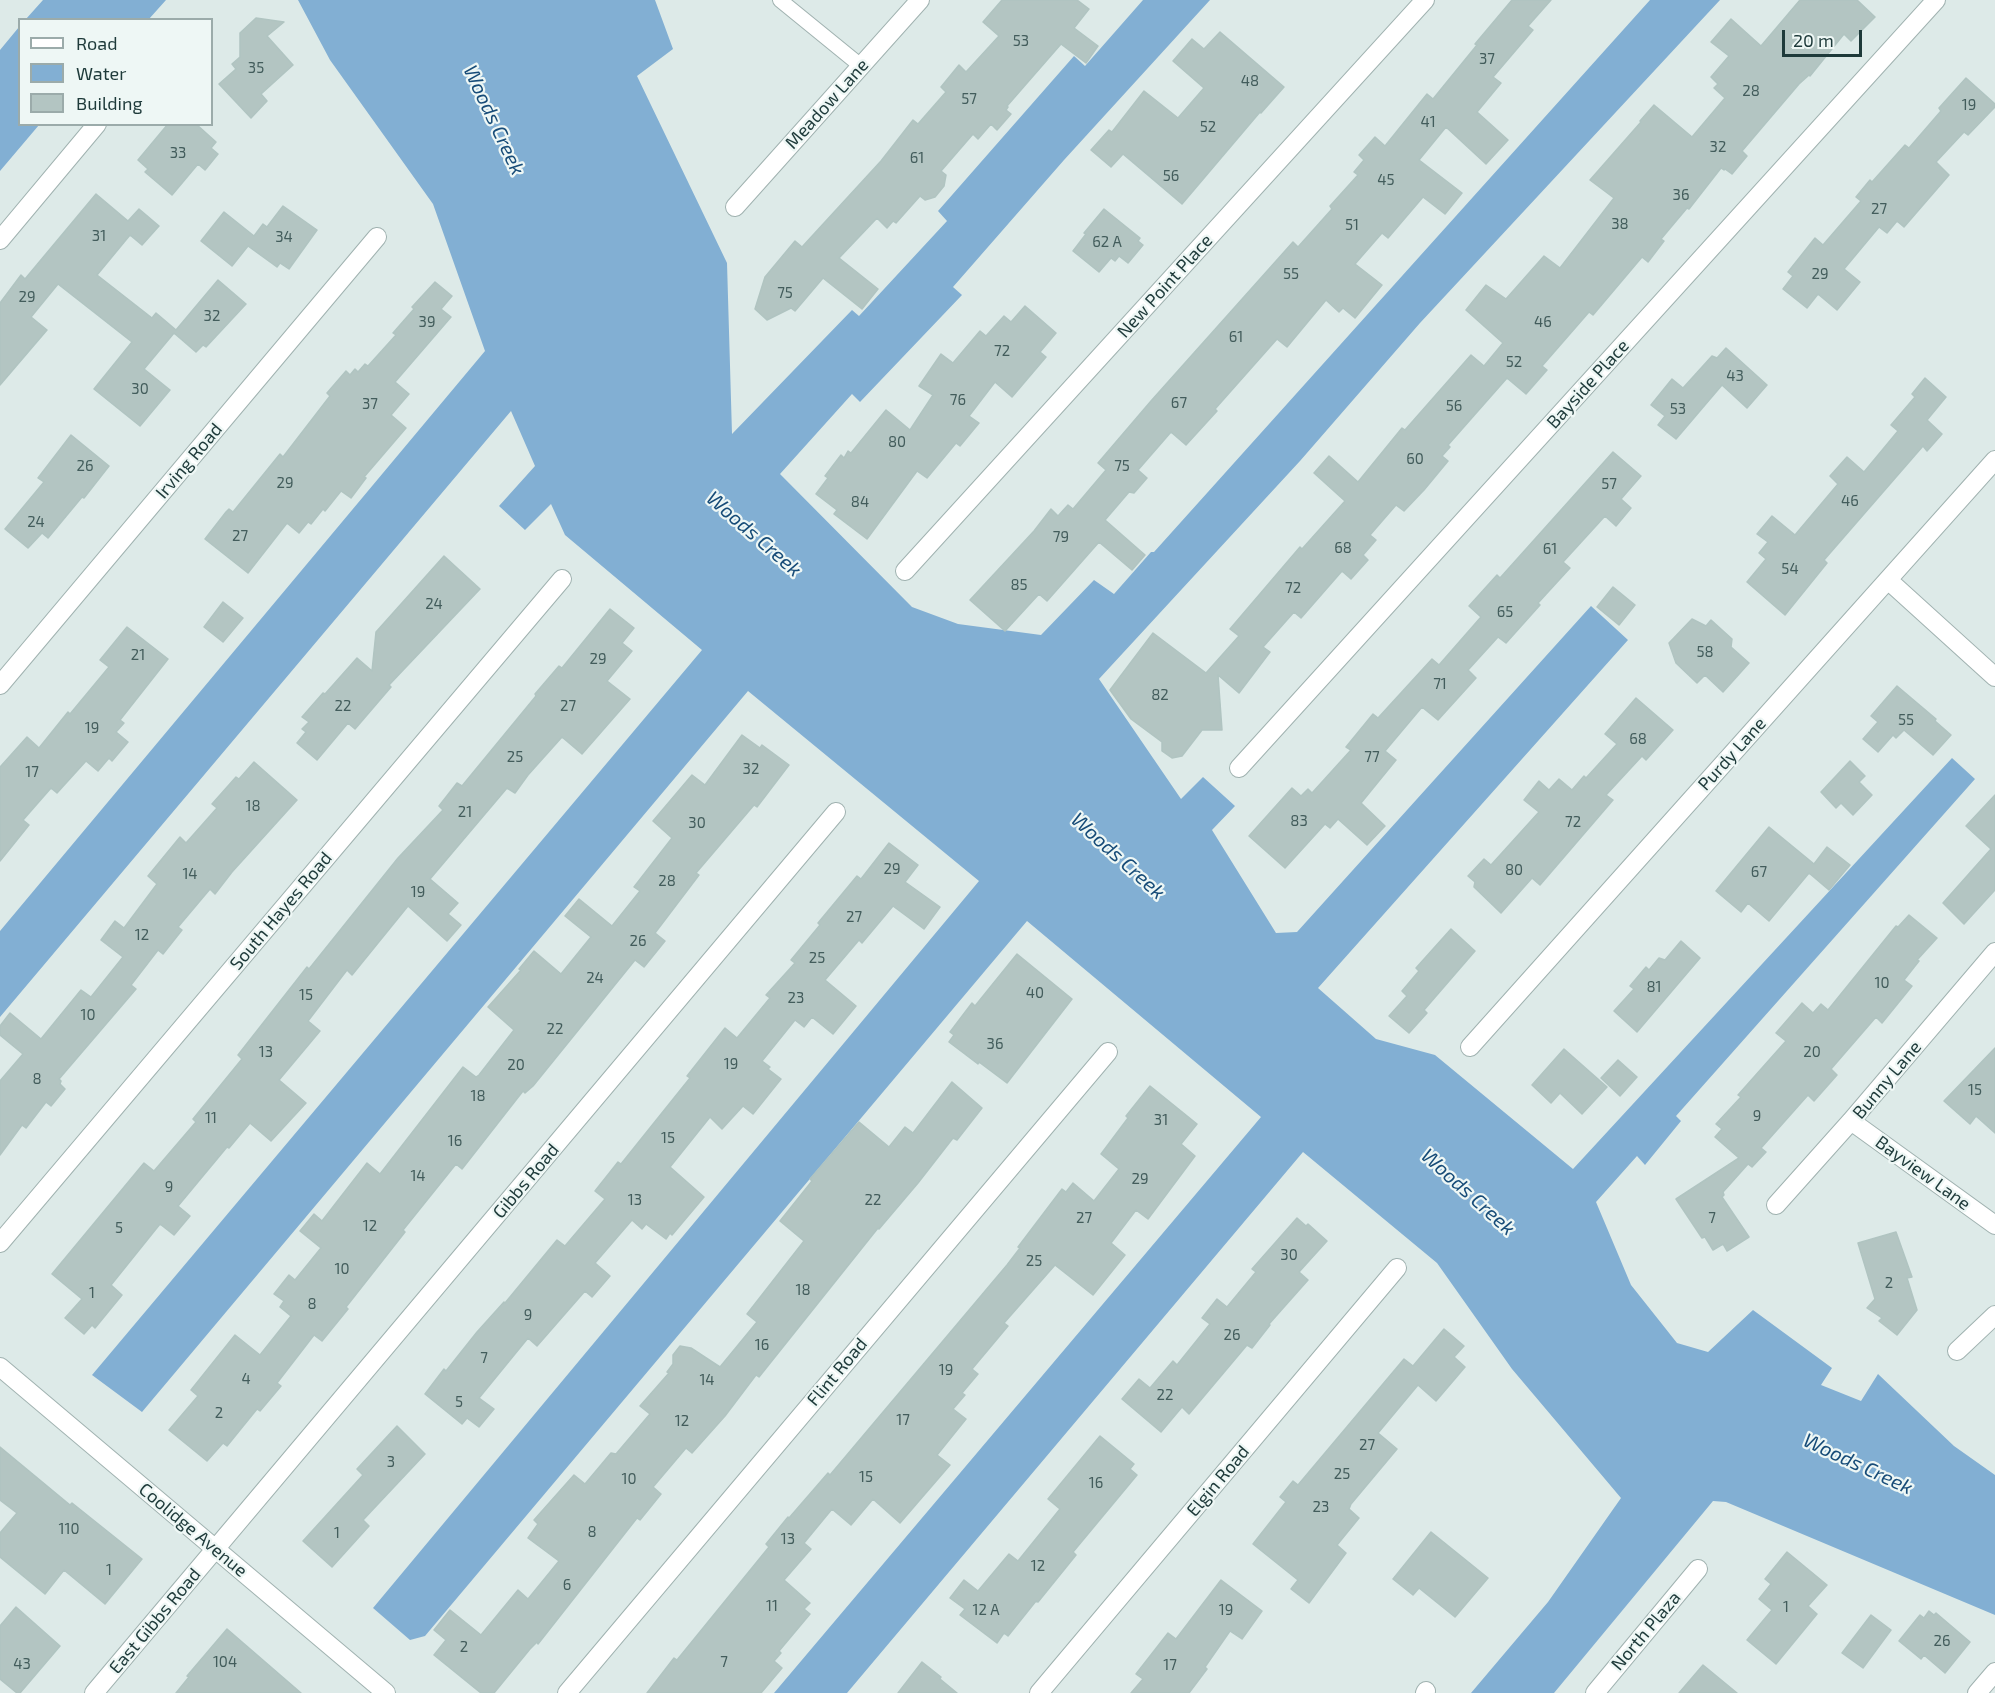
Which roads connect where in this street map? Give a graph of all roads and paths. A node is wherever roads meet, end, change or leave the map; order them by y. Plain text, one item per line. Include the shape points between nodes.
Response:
1 (780, 0) edge
2 (920, 0) edge
3 (1425, 0) edge
4 (1936, 0) edge
5 (861, 66) junction
6 (96, 126) edge
7 (735, 207) dead end
8 (378, 237) dead end
9 (0, 240) edge
10 (1995, 460) edge
11 (905, 571) dead end
12 (562, 579) dead end
13 (1888, 580) junction
14 (1995, 677) edge
15 (0, 686) edge
16 (1239, 768) dead end
17 (836, 812) dead end
18 (1995, 952) edge
19 (1470, 1047) dead end
20 (1108, 1052) dead end
21 (1851, 1121) junction
22 (1776, 1205) dead end
23 (1995, 1226) edge
24 (0, 1243) edge
25 (1397, 1268) dead end
26 (1995, 1315) edge
27 (1957, 1350) dead end
28 (0, 1367) edge
29 (216, 1549) junction
30 (1698, 1569) dead end
31 (1995, 1672) edge
32 (94, 1693) edge
33 (386, 1693) edge
34 (567, 1693) edge
35 (1039, 1693) edge
36 (1595, 1693) edge
37 (1977, 1693) edge

1 - 5 lane
2 - 5 street, Meadow Lane
3 - 11 street, New Point Place
4 - 16 street, Bayside Place
5 - 7 street, Meadow Lane
6 - 9 street
8 - 15 street, Irving Road
10 - 13 street, Purdy Lane
12 - 24 street, South Hayes Road
13 - 14 street
13 - 19 street, Purdy Lane
17 - 29 street, Gibbs Road
18 - 21 street, Bunny Lane
20 - 34 street, Flint Road
21 - 22 street, Bunny Lane
21 - 23 street, Bayview Lane
25 - 35 street, Elgin Road
26 - 27 street
28 - 29 street, Coolidge Avenue
29 - 32 street, East Gibbs Road
29 - 33 street, Coolidge Avenue
30 - 36 street, North Plaza
31 - 37 street

